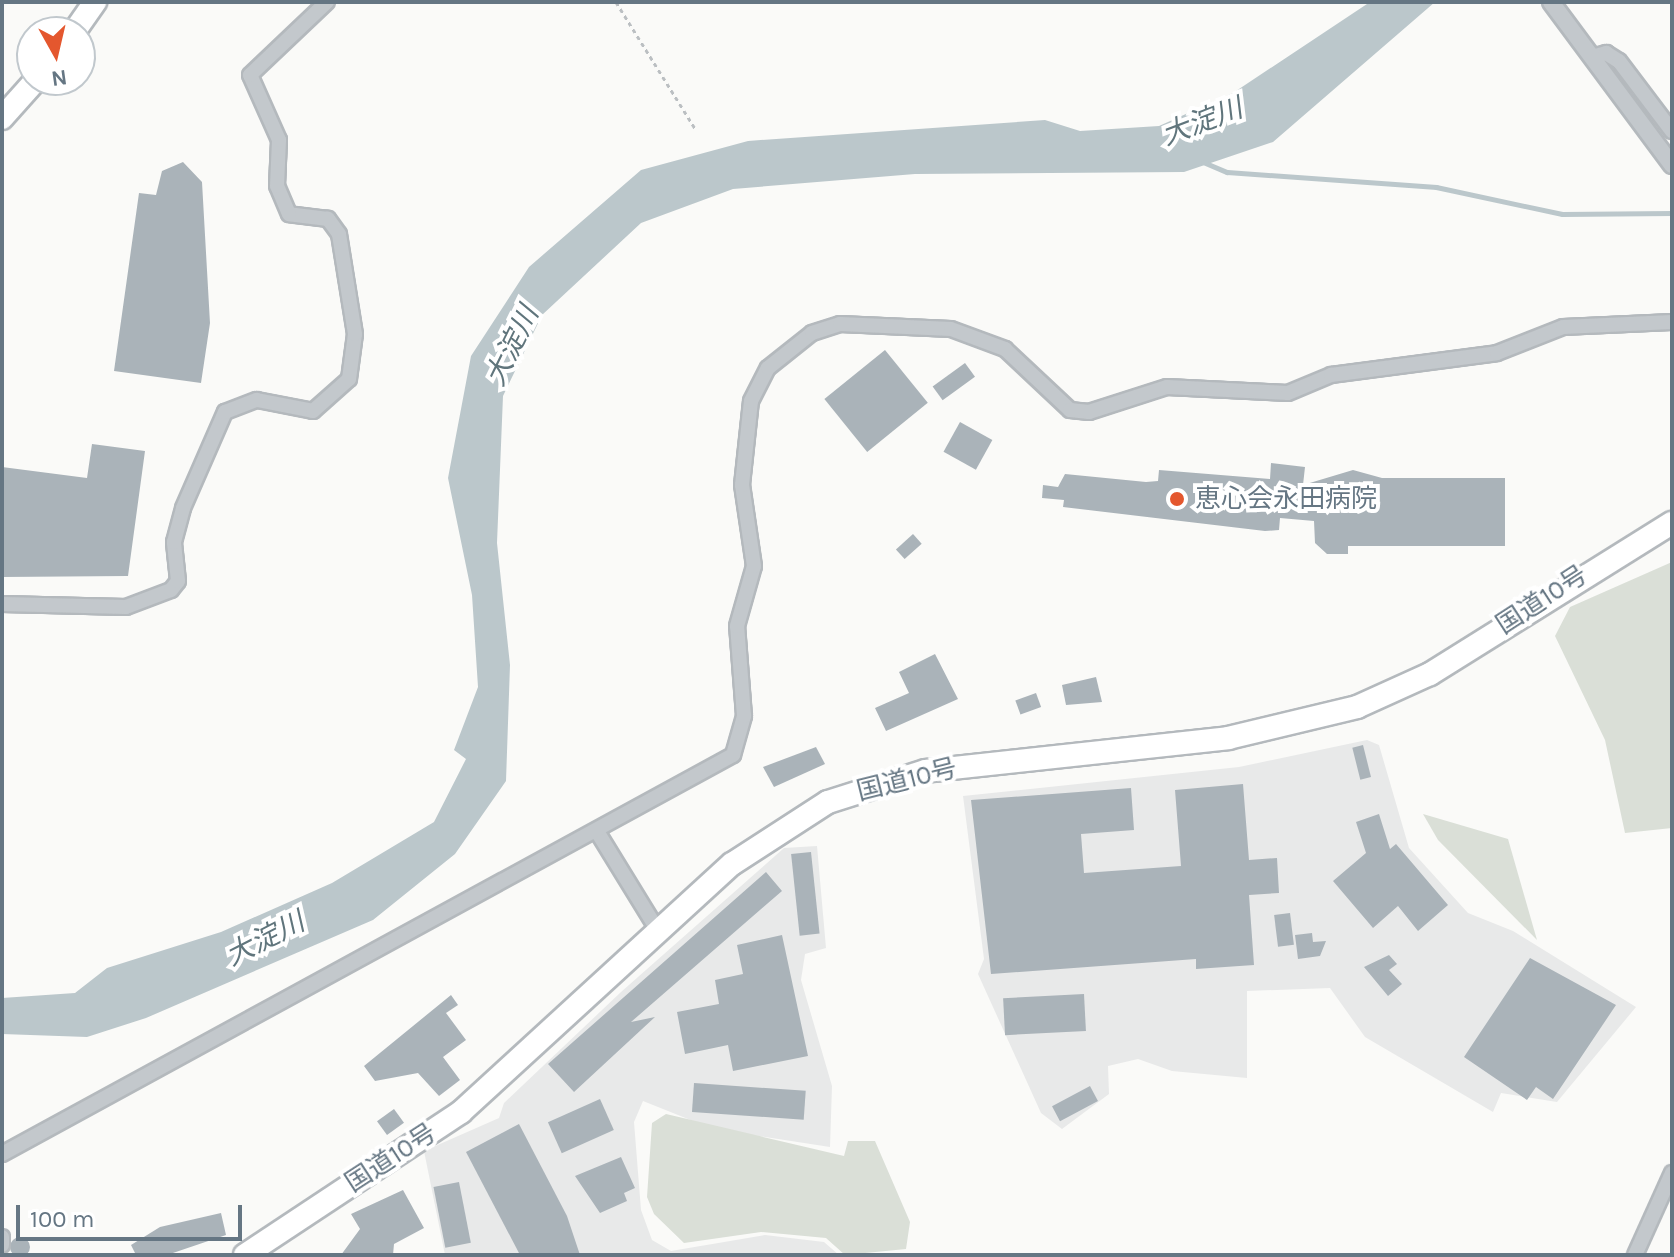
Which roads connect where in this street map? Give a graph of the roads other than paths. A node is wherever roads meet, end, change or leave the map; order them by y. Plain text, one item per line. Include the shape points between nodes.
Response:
1 (327, 2) edge
2 (1551, 2) edge
3 (1592, 57) junction
4 (22, 96) edge
5 (2, 118) edge
6 (1672, 131) edge
7 (1672, 165) edge
8 (1672, 322) edge
9 (1672, 523) edge
10 (2, 604) edge
11 (598, 833) junction
12 (659, 932) junction
13 (2, 1154) edge
14 (1672, 1173) edge
15 (2, 1237) edge
16 (2, 1245) edge
17 (245, 1255) edge
18 (1635, 1255) edge

1 - 10 street via 250,75 279,140 277,186 289,214 328,219 339,234 355,334 349,379 313,411 257,400 225,412 183,508 174,542 178,581 171,590 126,607
2 - 3 street
3 - 6 street via 1606,53 1619,61
3 - 7 street
4 - 5 highway
8 - 11 street via 1563,327 1497,353 1331,375 1288,393 1167,387 1089,412 1070,410 1005,349 951,329 840,324 812,333 768,368 751,401 742,485 754,566 737,626 744,697 739,742 724,762
9 - 12 highway, 国道10号 via 1430,674 1357,707 1228,738 926,771 828,802 732,864
11 - 12 street
11 - 13 street
12 - 17 highway, 国道10号 via 461,1112
14 - 18 street
15 - 16 street

